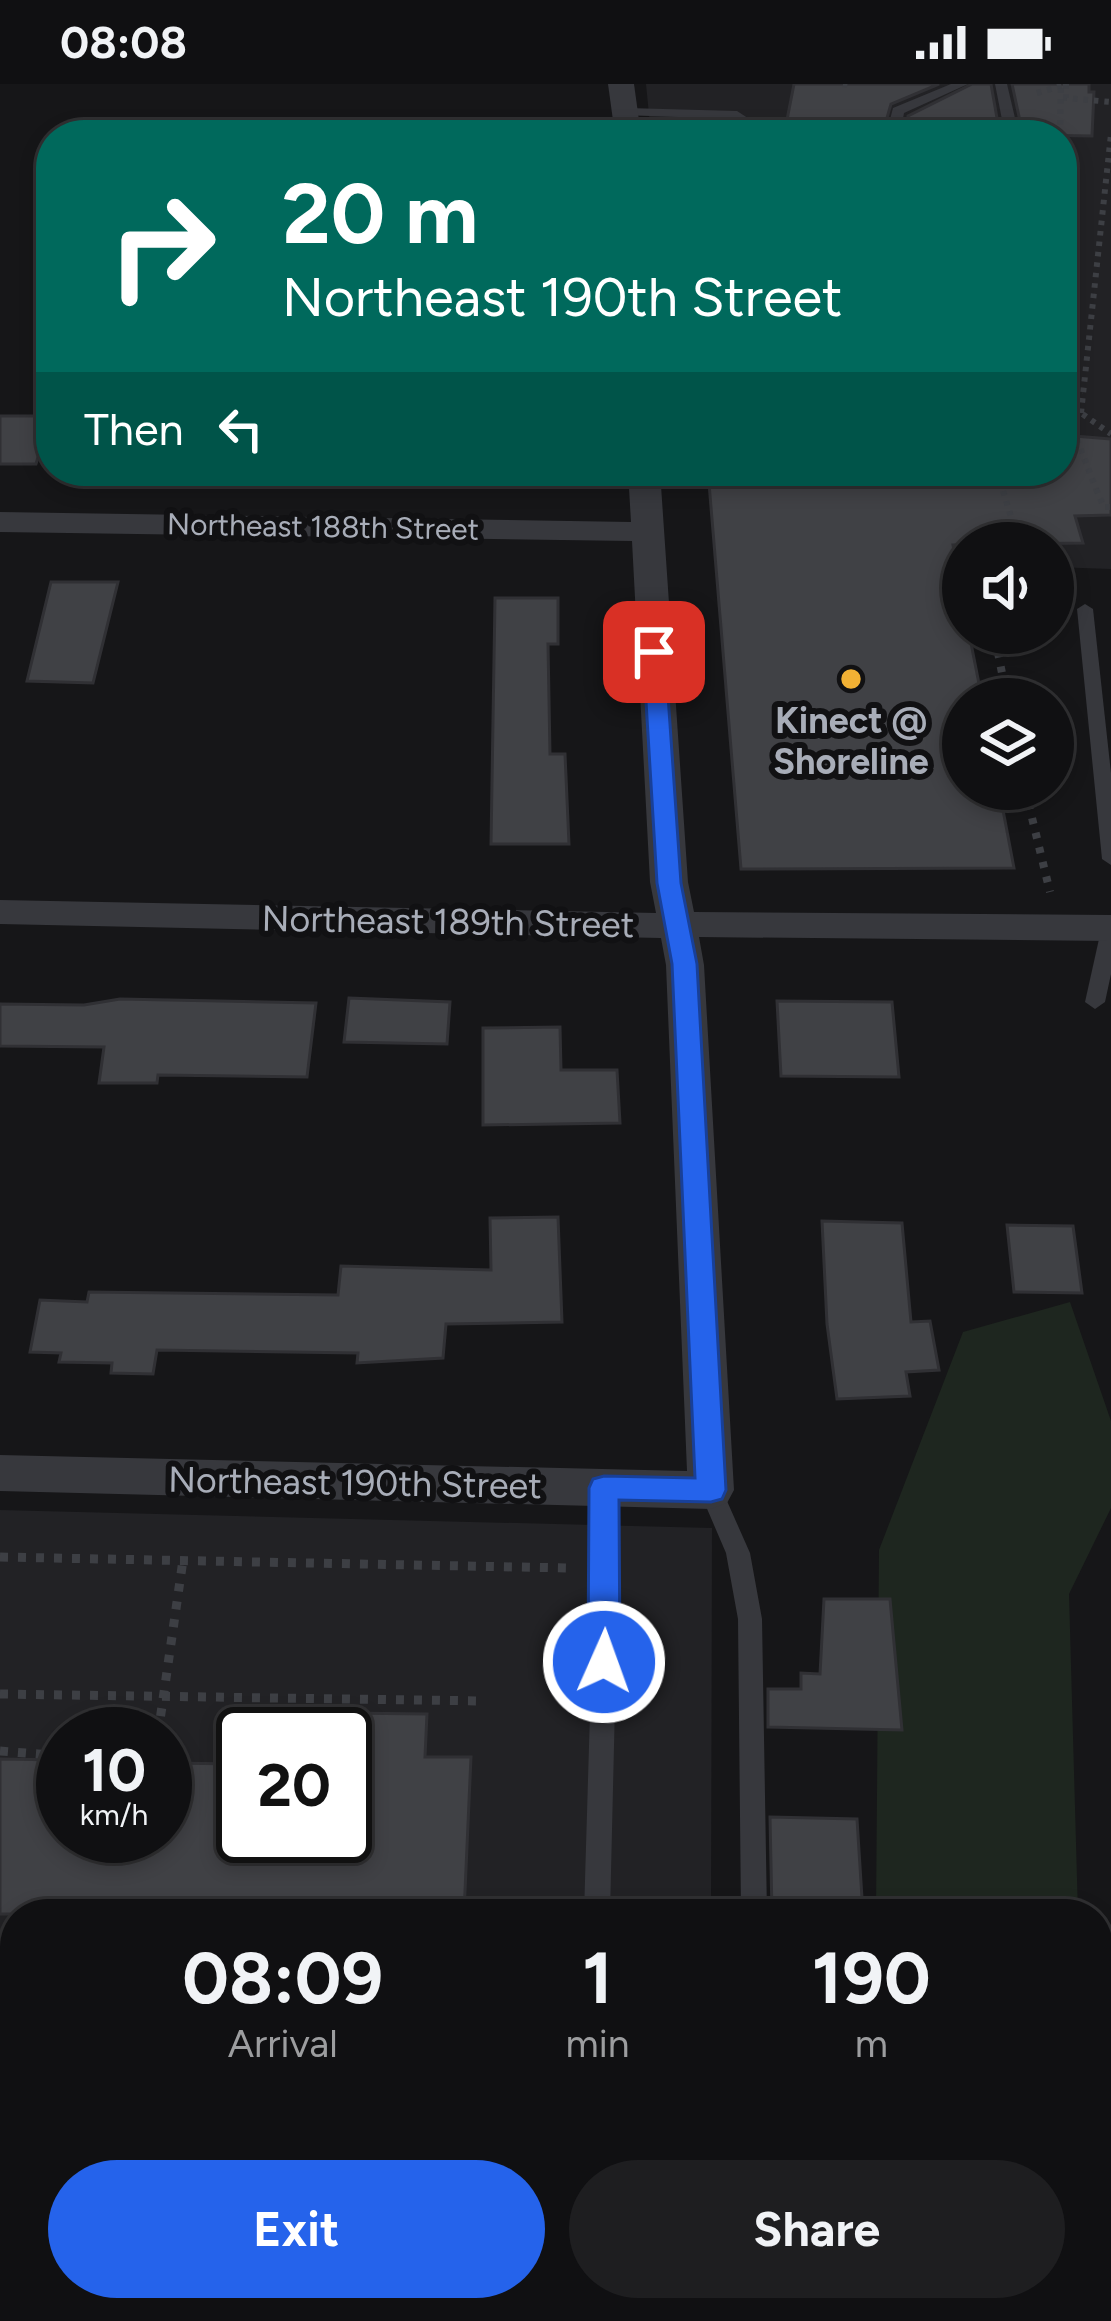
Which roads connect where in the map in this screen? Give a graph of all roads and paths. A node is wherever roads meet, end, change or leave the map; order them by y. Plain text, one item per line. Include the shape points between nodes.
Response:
1 (621, 84) edge
2 (843, 84) edge
3 (962, 84) edge
4 (1001, 84) edge
5 (1066, 84) edge
6 (853, 86) edge
7 (1066, 98) junction
8 (1111, 102) edge
9 (627, 120) edge
10 (668, 120) edge
11 (744, 120) edge
12 (896, 120) edge
13 (1009, 120) edge
14 (1062, 120) edge
15 (1111, 134) edge
16 (1077, 390) edge
17 (1083, 391) junction
18 (1077, 413) edge
19 (1081, 413) junction
20 (1111, 434) edge
21 (1077, 439) edge
22 (644, 486) edge
23 (1002, 486) edge
24 (1111, 507) edge
25 (0, 522) edge
26 (1013, 522) edge
27 (646, 532) junction
28 (1085, 609) dead end
29 (1030, 810) edge
30 (1111, 860) edge
31 (1047, 873) dead end
32 (0, 912) edge
33 (677, 924) junction
34 (1111, 929) edge
35 (1095, 1002) dead end
36 (0, 1473) edge
37 (604, 1488) junction
38 (711, 1490) junction
39 (0, 1557) edge
40 (183, 1560) junction
41 (606, 1568) junction
42 (0, 1694) edge
43 (164, 1696) junction
44 (484, 1701) dead end
45 (162, 1707) edge
46 (0, 1751) edge
47 (36, 1754) edge
48 (597, 1899) edge
49 (754, 1899) edge

1 - 9 street
2 - 6 path
3 - 12 lane via 898,111
4 - 13 lane
5 - 7 path
5 - 7 path via 1021,98
5 - 14 path
7 - 8 path
10 - 11 lane
15 - 17 path
16 - 17 path
17 - 19 path
18 - 19 path
19 - 20 path
21 - 24 path, bridge via 1104,507
22 - 27 street
23 - 26 path
25 - 27 street, Northeast 188th Street
27 - 33 street
28 - 30 lane
29 - 31 path
32 - 33 street, Northeast 189th Street
33 - 34 street, Northeast 189th Street
33 - 38 street
34 - 35 lane
36 - 37 street, Northeast 190th Street
37 - 38 street, Northeast 190th Street
37 - 41 lane
38 - 49 lane via 738,1553 750,1619
39 - 40 path
40 - 41 path
40 - 43 path
41 - 48 lane
42 - 43 path
43 - 44 path
43 - 45 path
46 - 47 path

